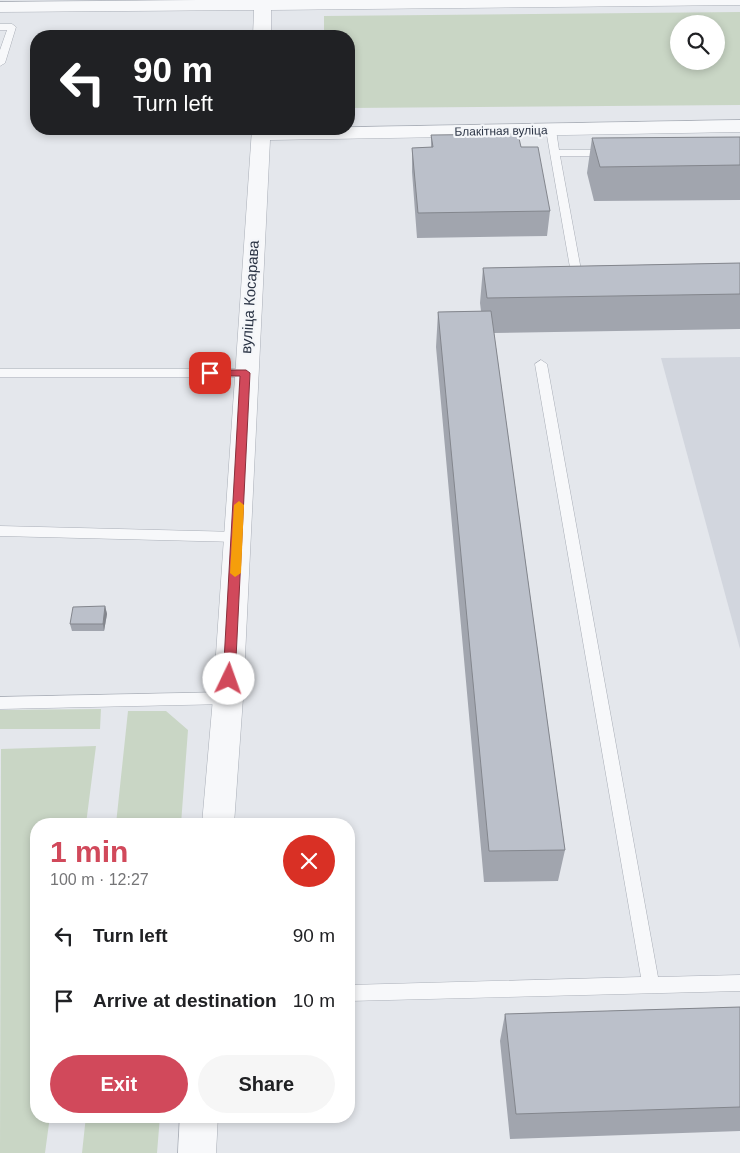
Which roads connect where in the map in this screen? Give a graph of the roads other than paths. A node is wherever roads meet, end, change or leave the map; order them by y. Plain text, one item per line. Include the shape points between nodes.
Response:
1 (740, 0) edge
2 (260, 2) edge
3 (99, 3) edge
4 (0, 7) edge
5 (0, 27) edge
6 (262, 30) edge
7 (0, 62) edge
8 (740, 126) edge
9 (551, 130) junction
10 (355, 131) edge
11 (261, 135) edge
12 (622, 152) edge
13 (554, 153) junction
14 (596, 273) edge
15 (541, 364) dead end
16 (0, 373) edge
17 (246, 373) junction
18 (0, 531) edge
19 (238, 536) junction
20 (228, 698) junction
21 (0, 703) edge
22 (218, 818) edge
23 (740, 983) edge
24 (651, 985) junction
25 (355, 993) edge
26 (199, 1123) edge
27 (197, 1153) edge

1 - 2 street
2 - 3 street
2 - 6 street
3 - 4 street
5 - 7 lane via 12,27
8 - 9 street, Блакітная вуліца
9 - 10 street, Блакітная вуліца
9 - 13 lane
11 - 17 street, вуліца Косарава
12 - 13 lane
13 - 14 lane via 572,274
15 - 24 lane
16 - 17 lane
17 - 19 street, вуліца Косарава
18 - 19 lane
19 - 20 street, вуліца Косарава
20 - 21 lane
20 - 22 street, вуліца Косарава
23 - 24 lane
24 - 25 lane
26 - 27 street

